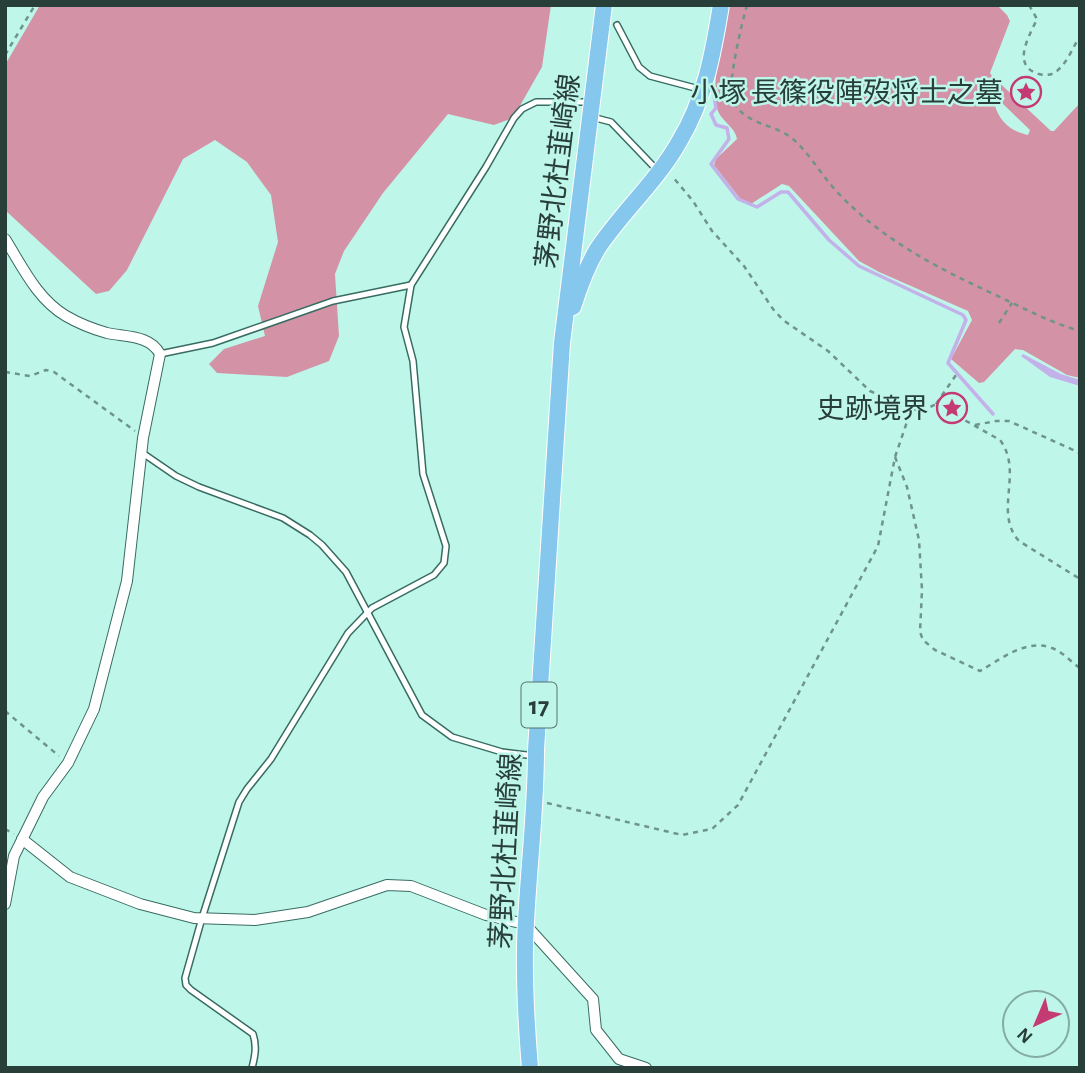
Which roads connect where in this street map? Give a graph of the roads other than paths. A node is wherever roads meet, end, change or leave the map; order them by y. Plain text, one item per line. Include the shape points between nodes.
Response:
1 (604, 5) edge
2 (721, 5) edge
3 (617, 25) dead end
4 (704, 90) junction
5 (592, 110) junction
6 (661, 169) junction
7 (5, 239) edge
8 (411, 285) junction
9 (562, 343) junction
10 (160, 354) junction
11 (141, 452) junction
12 (367, 612) junction
13 (536, 756) junction
14 (22, 839) junction
15 (5, 904) edge
16 (202, 918) junction
17 (525, 924) junction
18 (251, 1068) edge
19 (530, 1068) edge
20 (646, 1068) edge

1 - 5 main road, 茅野北杜韮崎線 / 17
2 - 4 main road, 茅野北杜韮崎線 / 17
3 - 4 lane via 639,67 650,76
4 - 6 main road, 茅野北杜韮崎線 / 17 via 680,142
5 - 6 lane
5 - 8 lane via 536,102 522,109
5 - 9 main road, 茅野北杜韮崎線 / 17
6 - 9 main road, 茅野北杜韮崎線 / 17 via 596,250
7 - 10 street via 35,287 65,315 104,332 147,341
8 - 10 lane via 333,301 212,343
8 - 12 lane via 404,327 413,360 423,474 446,546 444,563 434,575
9 - 13 main road, 茅野北杜韮崎線 / 17
10 - 11 street
11 - 12 lane via 188,482 295,524 346,572
11 - 14 street via 127,582 94,709
12 - 13 lane via 422,715 452,737 502,752
12 - 16 lane via 348,633 271,759 243,796
13 - 17 main road, 茅野北杜韮崎線 / 17
14 - 15 street
14 - 16 street via 70,877 161,911
16 - 17 street via 255,920 308,912 387,885 411,886 486,915
16 - 18 lane via 186,985 253,1034
17 - 19 main road, 茅野北杜韮崎線 / 17
17 - 20 street via 593,999 596,1030 618,1059

